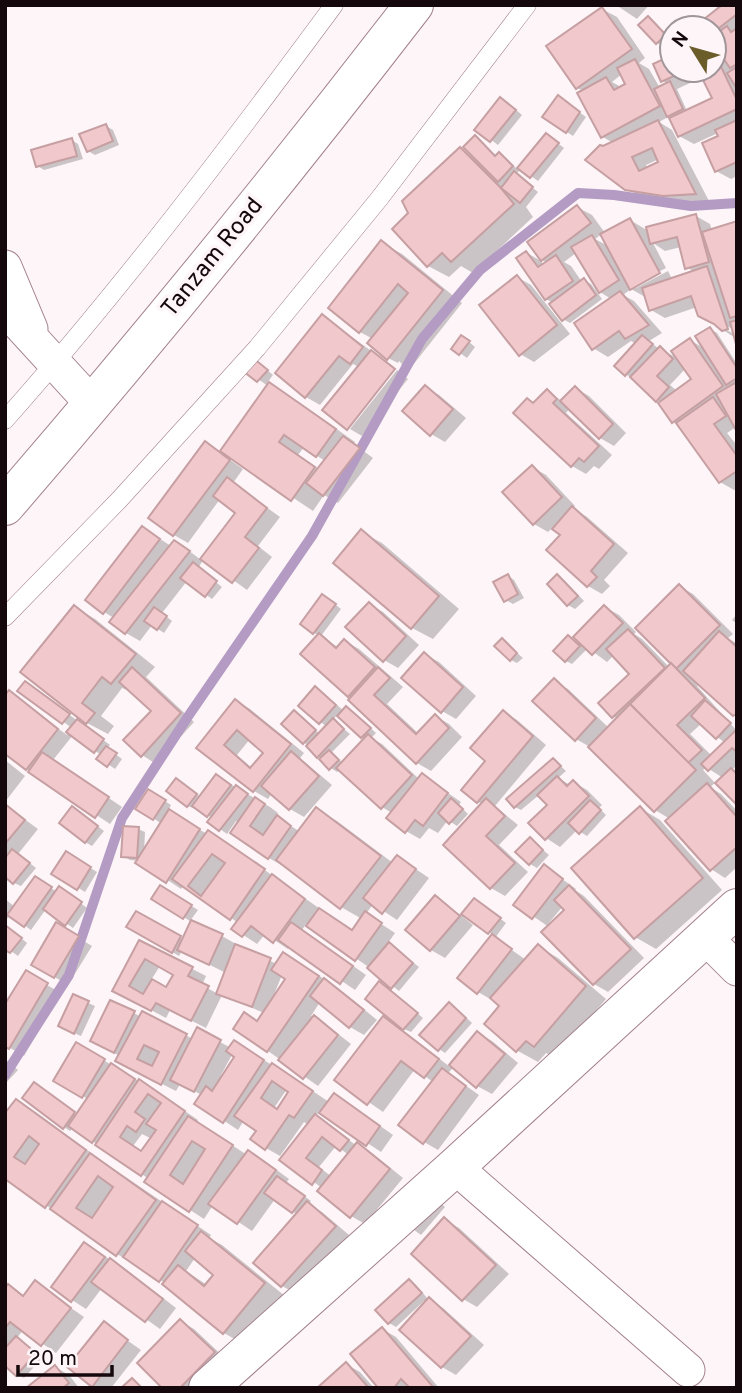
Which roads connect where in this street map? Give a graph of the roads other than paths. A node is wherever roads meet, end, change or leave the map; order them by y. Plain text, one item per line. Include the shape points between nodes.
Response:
1 (334, 5) edge
2 (414, 5) edge
3 (527, 5) edge
4 (5, 267) edge
5 (5, 309) edge
6 (46, 354) junction
7 (93, 405) junction
8 (5, 420) edge
9 (5, 506) edge
10 (5, 617) edge
11 (737, 908) edge
12 (706, 938) junction
13 (737, 969) edge
14 (455, 1167) junction
15 (688, 1370) dead end
16 (208, 1388) edge

1 - 6 lane via 219,158
2 - 7 main road, Tanzam Road
3 - 10 lane via 379,199 257,348
4 - 6 street
5 - 6 street
6 - 7 street
6 - 8 lane
7 - 9 main road, Tanzam Road
11 - 12 main road
12 - 13 street
12 - 14 main road
14 - 15 street
14 - 16 main road

